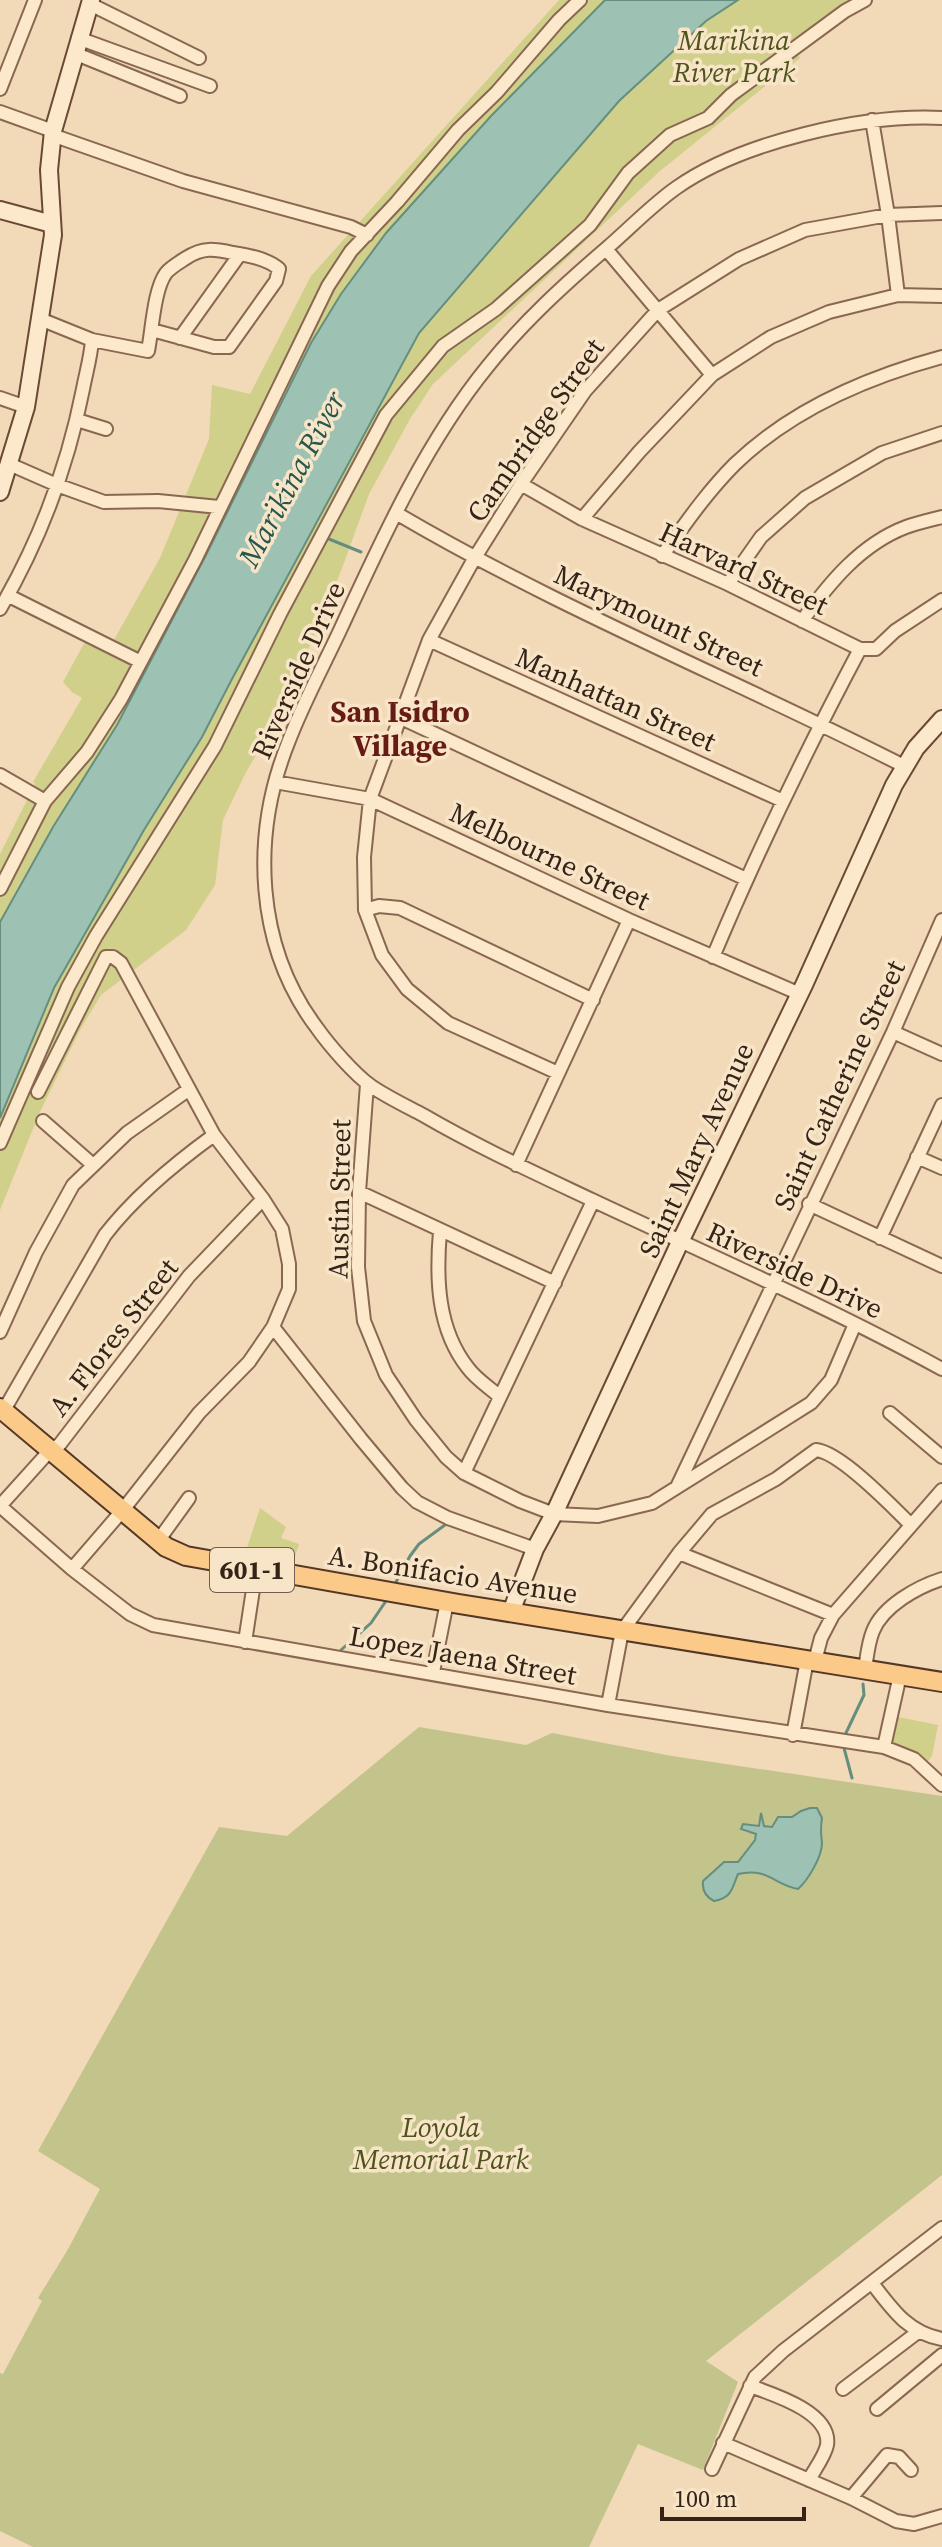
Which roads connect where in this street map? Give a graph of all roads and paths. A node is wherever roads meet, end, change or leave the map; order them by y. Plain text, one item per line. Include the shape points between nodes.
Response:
1 (35, 0) edge
2 (580, 0) edge
3 (865, 0) edge
4 (90, 2) edge
5 (76, 46) junction
6 (199, 58) dead end
7 (210, 86) dead end
8 (0, 89) edge
9 (180, 96) dead end
10 (0, 112) edge
11 (942, 118) edge
12 (872, 120) junction
13 (52, 133) junction
14 (0, 210) edge
15 (942, 213) edge
16 (888, 215) junction
17 (52, 224) junction
18 (367, 235) junction
19 (606, 249) junction
20 (240, 254) junction
21 (898, 295) junction
22 (942, 296) edge
23 (658, 310) junction
24 (40, 319) junction
25 (152, 330) junction
26 (180, 338) junction
27 (92, 340) junction
28 (941, 361) edge
29 (712, 375) junction
30 (0, 398) edge
31 (26, 407) junction
32 (77, 420) junction
33 (106, 429) dead end
34 (942, 433) edge
35 (9, 464) junction
36 (521, 484) junction
37 (57, 485) junction
38 (0, 492) edge
39 (219, 507) junction
40 (396, 513) junction
41 (942, 517) edge
42 (582, 519) junction
43 (662, 556) junction
44 (474, 559) junction
45 (728, 584) junction
46 (9, 596) junction
47 (942, 600) edge
48 (0, 609) edge
49 (802, 621) junction
50 (429, 640) junction
51 (860, 649) junction
52 (139, 661) junction
53 (399, 717) junction
54 (942, 719) edge
55 (820, 724) junction
56 (904, 766) junction
57 (0, 775) edge
58 (275, 782) junction
59 (370, 799) junction
60 (45, 801) junction
61 (783, 801) junction
62 (746, 879) junction
63 (0, 889) edge
64 (365, 910) junction
65 (629, 920) junction
66 (942, 920) edge
67 (713, 957) junction
68 (800, 994) junction
69 (593, 1000) junction
70 (893, 1032) junction
71 (942, 1054) edge
72 (558, 1073) junction
73 (367, 1084) junction
74 (188, 1090) junction
75 (38, 1092) dead end
76 (942, 1105) edge
77 (43, 1121) dead end
78 (214, 1135) junction
79 (0, 1143) edge
80 (917, 1157) junction
81 (92, 1164) junction
82 (516, 1165) junction
83 (942, 1168) edge
84 (359, 1192) junction
85 (263, 1199) junction
86 (593, 1201) junction
87 (809, 1204) junction
88 (440, 1231) junction
89 (880, 1238) junction
90 (680, 1242) junction
91 (942, 1266) edge
92 (555, 1283) junction
93 (772, 1286) junction
94 (3, 1314) edge
95 (855, 1324) junction
96 (273, 1327) junction
97 (0, 1332) edge
98 (942, 1369) edge
99 (500, 1397) junction
100 (1, 1407) edge
101 (890, 1413) dead end
102 (52, 1451) junction
103 (942, 1457) edge
104 (464, 1473) junction
105 (677, 1487) junction
106 (942, 1490) edge
107 (189, 1498) dead end
108 (0, 1506) edge
109 (122, 1511) junction
110 (554, 1514) junction
111 (910, 1524) junction
112 (158, 1541) junction
113 (535, 1549) junction
114 (679, 1553) junction
115 (72, 1569) junction
116 (256, 1570) junction
117 (942, 1579) edge
118 (447, 1602) junction
119 (511, 1612) junction
120 (833, 1615) junction
121 (622, 1631) junction
122 (245, 1642) junction
123 (811, 1660) junction
124 (865, 1669) junction
125 (433, 1672) junction
126 (900, 1675) junction
127 (942, 1682) edge
128 (608, 1705) junction
129 (793, 1735) junction
130 (884, 1747) junction
131 (942, 1785) edge
132 (942, 2228) edge
133 (872, 2283) junction
134 (918, 2332) junction
135 (942, 2339) edge
136 (942, 2355) edge
137 (750, 2386) junction
138 (843, 2389) dead end
139 (877, 2409) dead end
140 (723, 2443) junction
141 (712, 2469) dead end
142 (911, 2470) dead end
143 (809, 2480) junction
144 (851, 2498) junction
145 (942, 2516) edge

1 - 8 street
2 - 18 street
3 - 79 street via 731,95 708,118 670,135 628,173 590,225 516,292 443,346 386,415 215,746 68,987
4 - 5 street
4 - 6 street
5 - 7 street
5 - 9 street
5 - 13 street
10 - 13 street
11 - 12 street, Riverside Drive
12 - 16 street
12 - 19 street, Riverside Drive via 795,136 726,162 677,187
13 - 17 street
13 - 18 street via 183,181
14 - 17 street
15 - 16 street, Cambridge Street
16 - 21 street
16 - 23 street, Cambridge Street via 805,230 739,259
17 - 24 street
18 - 39 street via 328,286
19 - 23 street
19 - 40 street, Riverside Drive via 484,371
20 - 25 street via 210,248 174,266 161,283
20 - 26 street
20 - 26 street via 273,264 279,271 233,344 214,347
21 - 22 street
21 - 29 street via 829,312 771,337
23 - 29 street
23 - 36 street, Cambridge Street via 585,391
24 - 27 street
24 - 31 street
25 - 26 street
25 - 27 street via 148,351
27 - 32 street
28 - 43 street via 863,382 778,429 711,490
29 - 42 street
30 - 31 street
31 - 35 street
32 - 33 street
32 - 37 street
34 - 45 street via 882,453 805,498 761,537
35 - 37 street
35 - 38 street
36 - 42 street, Harvard Street
36 - 44 street, Cambridge Street
37 - 39 street via 104,502
37 - 46 street
39 - 52 street
40 - 44 street, Marymount Street
40 - 58 street, Riverside Drive via 287,744
41 - 49 street via 904,527 857,555
42 - 43 street, Harvard Street
43 - 45 street, Harvard Street
44 - 50 street, Cambridge Street
44 - 55 street, Marymount Street
45 - 49 street, Harvard Street
46 - 48 street
46 - 52 street
47 - 51 street via 876,649
49 - 51 street, Harvard Street
50 - 53 street, Cambridge Street
50 - 61 street, Manhattan Street
51 - 55 street
52 - 60 street via 108,723
53 - 59 street, Cambridge Street
53 - 62 street
54 - 56 street, Saint Mary Avenue
55 - 56 street, Marymount Street
55 - 61 street
56 - 68 street, Saint Mary Avenue
57 - 60 street
58 - 59 street, Melbourne Street
58 - 73 street, Riverside Drive via 263,864 275,942 287,977 316,1027
59 - 64 street, Cambridge Street
59 - 65 street, Melbourne Street
60 - 63 street
61 - 62 street
62 - 67 street
64 - 69 street via 400,908
64 - 72 street, Cambridge Street via 382,955 407,989 448,1023
65 - 67 street, Melbourne Street
65 - 69 street
66 - 70 street, Saint Catherine Street
67 - 68 street, Melbourne Street
68 - 90 street, Saint Mary Avenue
69 - 72 street
70 - 71 street
70 - 87 street, Saint Catherine Street
72 - 82 street
73 - 82 street, Riverside Drive
73 - 84 street, Austin Street
74 - 75 street via 121,963 109,956
74 - 78 street
74 - 81 street
76 - 80 street
77 - 81 street
78 - 85 street
78 - 100 street via 179,1160 112,1225
80 - 83 street
80 - 89 street
81 - 94 street via 60,1206
82 - 86 street, Riverside Drive
84 - 88 street
84 - 104 street, Austin Street via 364,1321 386,1375 408,1409
85 - 96 street via 282,1229 289,1264 289,1289
85 - 102 street, A. Flores Street via 189,1276
86 - 90 street, Riverside Drive
86 - 92 street
87 - 89 street
87 - 93 street, Saint Catherine Street
88 - 92 street
88 - 99 street via 439,1298 452,1343 469,1369
89 - 91 street
90 - 93 street, Riverside Drive
90 - 110 street, Saint Mary Avenue
92 - 99 street
93 - 95 street, Riverside Drive
93 - 105 street, Saint Catherine Street
94 - 97 street
95 - 98 street, Riverside Drive
95 - 105 street, Austin Street via 831,1380 811,1403
96 - 109 street
96 - 113 street via 417,1502
99 - 104 street
100 - 102 main road, A. Bonifacio Avenue / 601-1
101 - 103 street
102 - 108 street, A. Flores Street
102 - 109 main road, A. Bonifacio Avenue / 601-1
104 - 110 street, Austin Street
105 - 110 street, Austin Street via 652,1503 598,1516
106 - 111 street
107 - 112 street
108 - 115 street, Lopez Jaena Street
109 - 112 main road, A. Bonifacio Avenue / 601-1
109 - 115 street
110 - 113 street, Saint Mary Avenue
111 - 114 street via 864,1480 816,1450 712,1514
111 - 120 street
112 - 116 main road, A. Bonifacio Avenue / 601-1 via 182,1555
113 - 119 street, Saint Mary Avenue
114 - 120 street
114 - 121 street
115 - 122 street, Lopez Jaena Street via 144,1622
116 - 118 main road, A. Bonifacio Avenue / 601-1
116 - 122 street
117 - 124 street via 923,1585 879,1620
118 - 119 main road, A. Bonifacio Avenue / 601-1
118 - 125 street
119 - 121 main road, A. Bonifacio Avenue / 601-1
120 - 123 street
121 - 123 main road, A. Bonifacio Avenue / 601-1
121 - 128 street
122 - 125 street, Lopez Jaena Street
123 - 124 main road, A. Bonifacio Avenue / 601-1
123 - 129 street
124 - 126 main road, A. Bonifacio Avenue / 601-1
125 - 128 street, Lopez Jaena Street
126 - 127 main road, A. Bonifacio Avenue / 601-1
126 - 130 street
128 - 129 street, Lopez Jaena Street
129 - 130 street, Lopez Jaena Street
130 - 131 street, Lopez Jaena Street via 905,1753
132 - 133 street
133 - 134 street via 901,2320
133 - 137 street via 783,2351
134 - 135 street
134 - 138 street
136 - 139 street
137 - 140 street
137 - 143 street via 790,2400 824,2431 827,2445
140 - 141 street
140 - 143 street
142 - 144 street via 899,2457 887,2455
143 - 144 street
144 - 145 street via 903,2523

